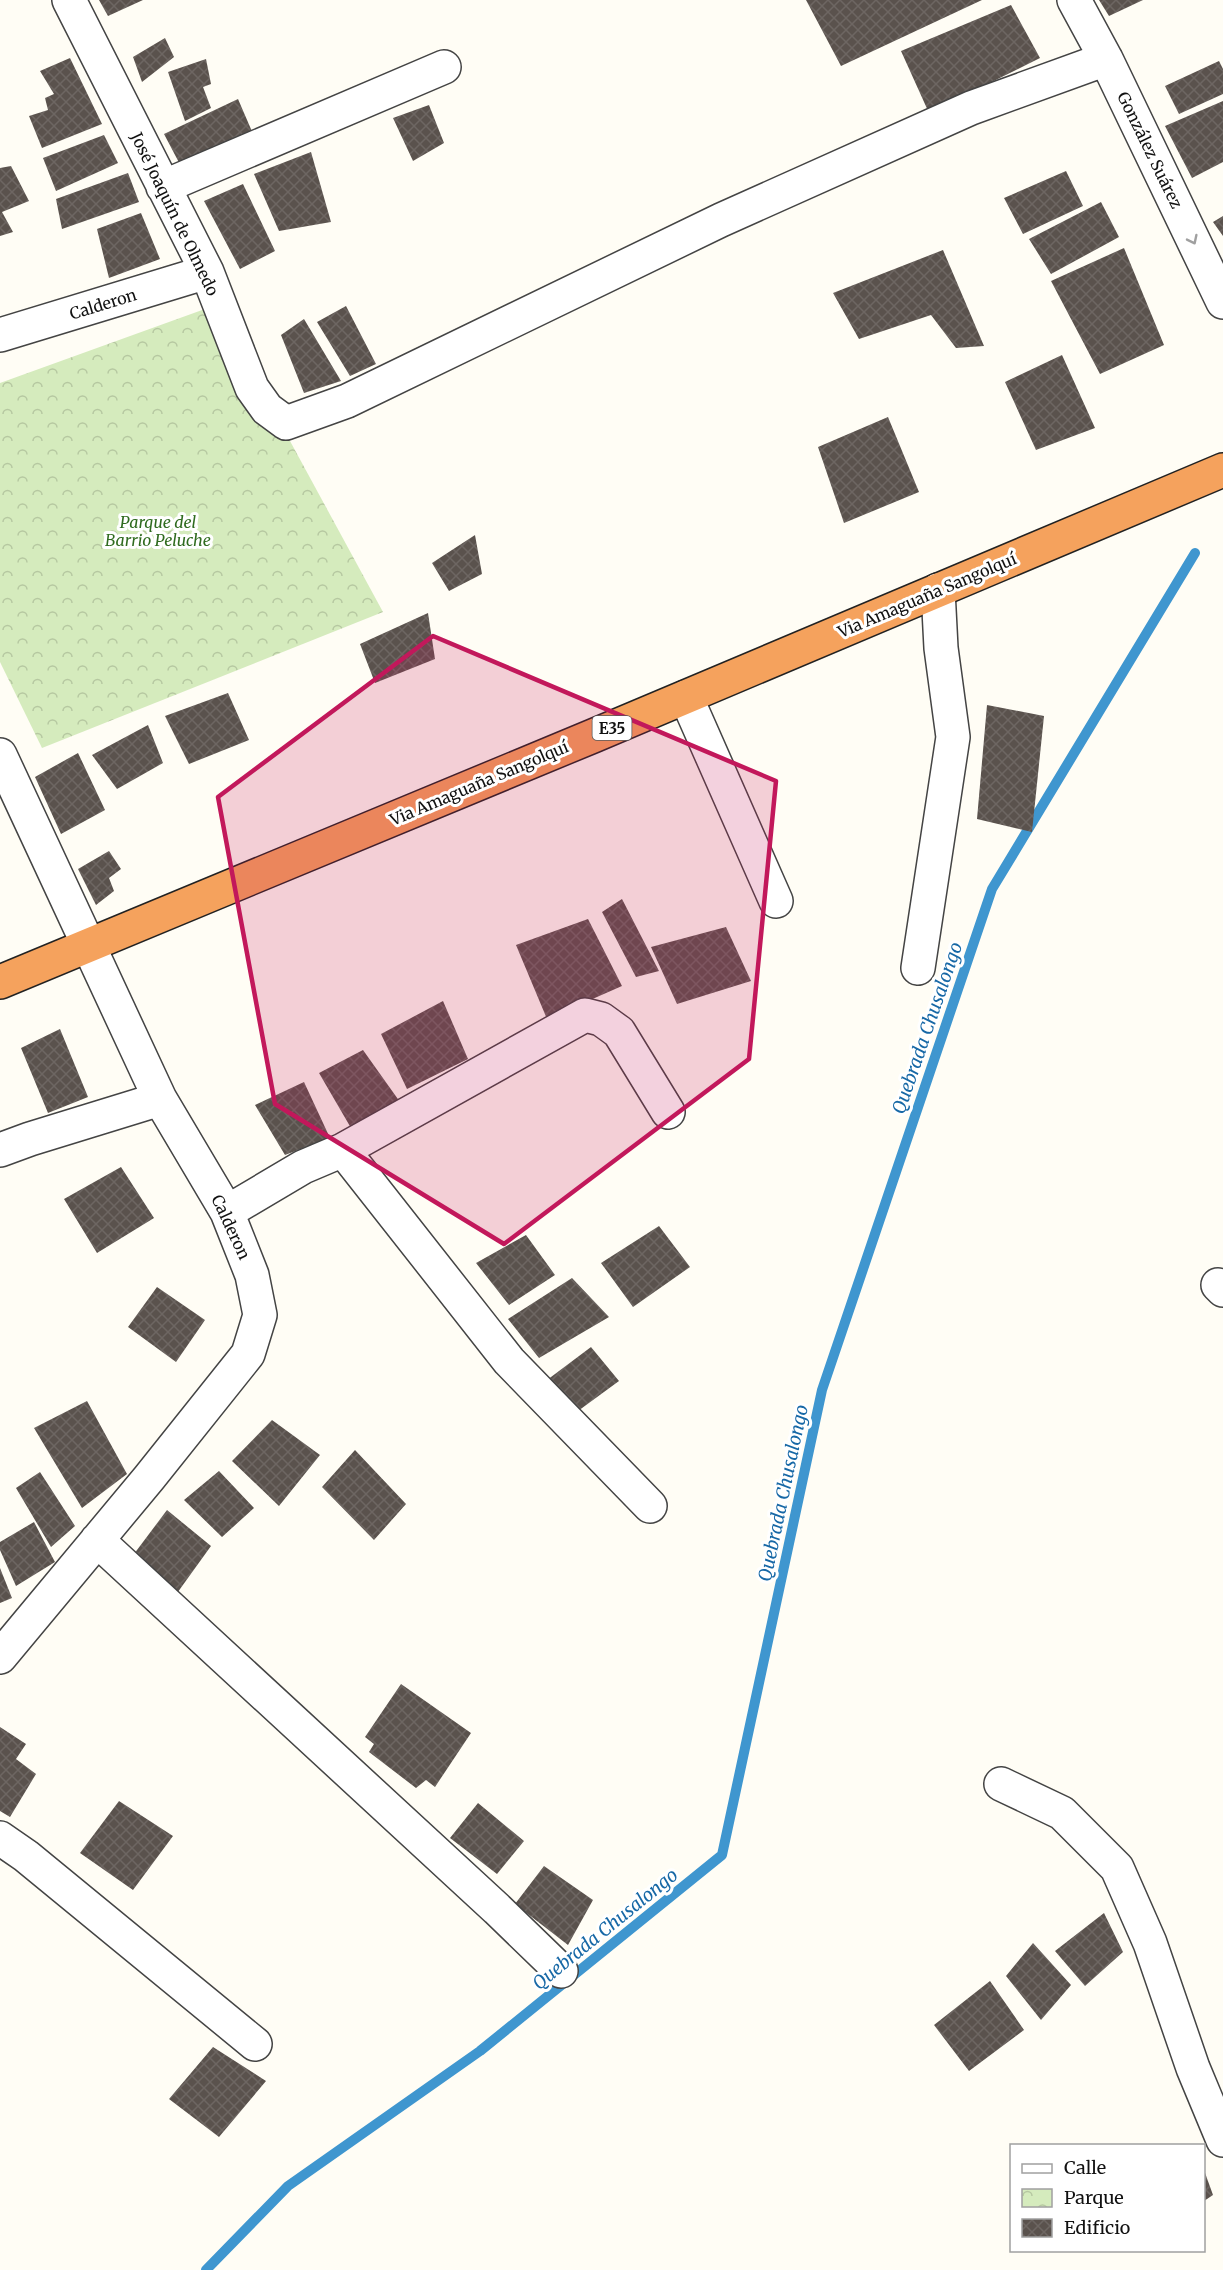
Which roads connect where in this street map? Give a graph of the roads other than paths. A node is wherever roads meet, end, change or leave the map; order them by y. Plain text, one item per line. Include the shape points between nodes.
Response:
1 (69, 0) edge
2 (1074, 0) edge
3 (1106, 59) junction
4 (444, 67) dead end
5 (163, 187) junction
6 (207, 272) junction
7 (1223, 302) edge
8 (0, 335) edge
9 (1223, 470) edge
10 (938, 590) junction
11 (686, 697) junction
12 (0, 755) edge
13 (776, 901) dead end
14 (90, 946) junction
15 (918, 968) dead end
16 (0, 982) edge
17 (160, 1099) junction
18 (668, 1112) dead end
19 (0, 1150) edge
20 (343, 1150) junction
21 (227, 1212) junction
22 (650, 1506) dead end
23 (97, 1540) junction
24 (0, 1657) edge
25 (1001, 1784) dead end
26 (0, 1838) edge
27 (561, 1971) dead end
28 (255, 2044) dead end
29 (1223, 2140) edge

1 - 5 street, José Joaquín de Olmedo
2 - 3 street, González Suárez
3 - 6 street, José Joaquín de Olmedo via 971,108 721,220 347,401 286,423 267,409 252,388
3 -> 7 street, González Suárez
4 - 5 street
5 - 6 street, José Joaquín de Olmedo
6 - 8 street, Calderon
9 - 10 highway, Via Amaguaña Sangolquí / E35
10 - 11 highway, Via Amaguaña Sangolquí / E35
10 - 15 street via 941,648 954,737
11 - 13 street
11 - 14 highway, Via Amaguaña Sangolquí / E35
12 - 14 street, Calderon
14 - 16 highway, Via Amaguaña Sangolquí / E35
14 - 17 street, Calderon
17 - 19 street
17 - 21 street, Calderon
18 - 20 street via 619,1032 601,1019 585,1016
20 - 21 street via 303,1167
20 - 22 street via 509,1361
21 - 23 street, Calderon via 252,1275 260,1315 248,1354
23 - 24 street, Calderon
23 - 27 street
25 - 29 street via 1062,1813 1117,1868 1150,1943 1193,2068
26 - 28 street

